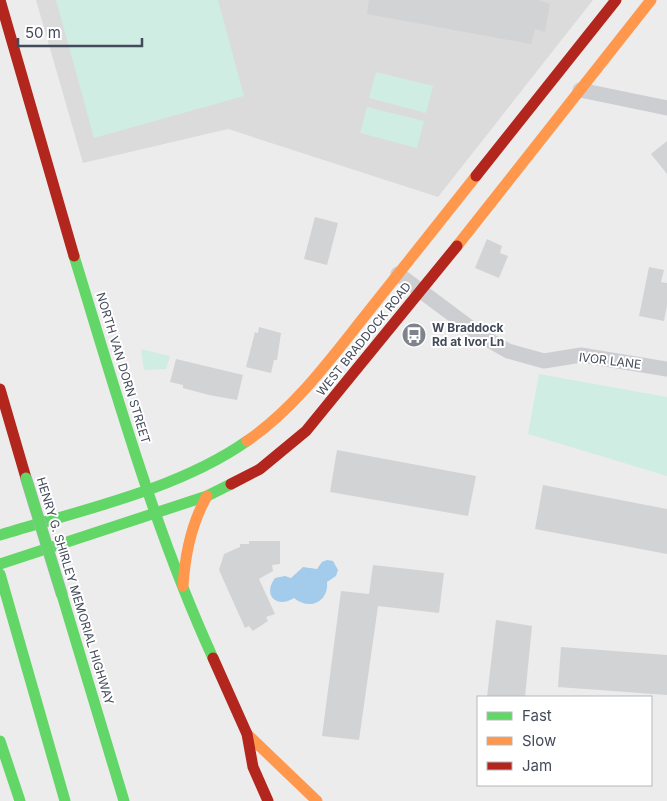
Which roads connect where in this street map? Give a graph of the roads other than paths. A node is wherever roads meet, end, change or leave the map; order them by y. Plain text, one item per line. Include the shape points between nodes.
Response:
1 (0, 0) edge
2 (616, 0) edge
3 (651, 0) edge
4 (580, 90) junction
5 (667, 108) edge
6 (398, 274) junction
7 (420, 291) junction
8 (667, 370) edge
9 (0, 389) edge
10 (146, 490) junction
11 (208, 496) junction
12 (155, 514) junction
13 (0, 535) edge
14 (0, 564) edge
15 (0, 574) edge
16 (183, 590) junction
17 (36, 700) junction
18 (247, 734) junction
19 (0, 741) edge
20 (116, 777) junction
21 (290, 793) dead end
22 (20, 801) edge
23 (66, 801) edge
24 (74, 801) edge
25 (124, 801) edge
26 (134, 801) edge
27 (268, 801) edge
28 (317, 801) edge

1 - 10 main road, NORTH VAN DORN STREET
2 - 6 main road, WEST BRADDOCK ROAD
3 - 4 main road, WEST BRADDOCK ROAD
4 - 5 street
4 - 7 main road, WEST BRADDOCK ROAD
6 - 7 street, IVOR LANE
6 - 10 main road, WEST BRADDOCK ROAD via 291,404 263,430 224,458
7 - 8 street, IVOR LANE via 480,335 508,351 544,361 581,355
7 - 11 main road, WEST BRADDOCK ROAD via 306,431 260,469
9 - 20 main road, HENRY G. SHIRLEY MEMORIAL HIGHWAY, bridge
10 - 12 main road, NORTH VAN DORN STREET
10 - 13 main road, WEST BRADDOCK ROAD
11 - 12 main road, WEST BRADDOCK ROAD
11 - 16 main road via 196,514 189,540
12 - 14 main road, WEST BRADDOCK ROAD
12 - 16 main road, NORTH VAN DORN STREET
15 - 17 main road
16 - 18 main road, NORTH VAN DORN STREET
17 - 23 main road
17 - 24 main road
18 - 21 main road, NORTH VAN DORN STREET via 268,758
18 - 27 main road, NORTH VAN DORN STREET via 253,767
18 - 28 main road
19 - 22 main road
20 - 25 main road, HENRY G. SHIRLEY MEMORIAL HIGHWAY
20 - 26 main road

